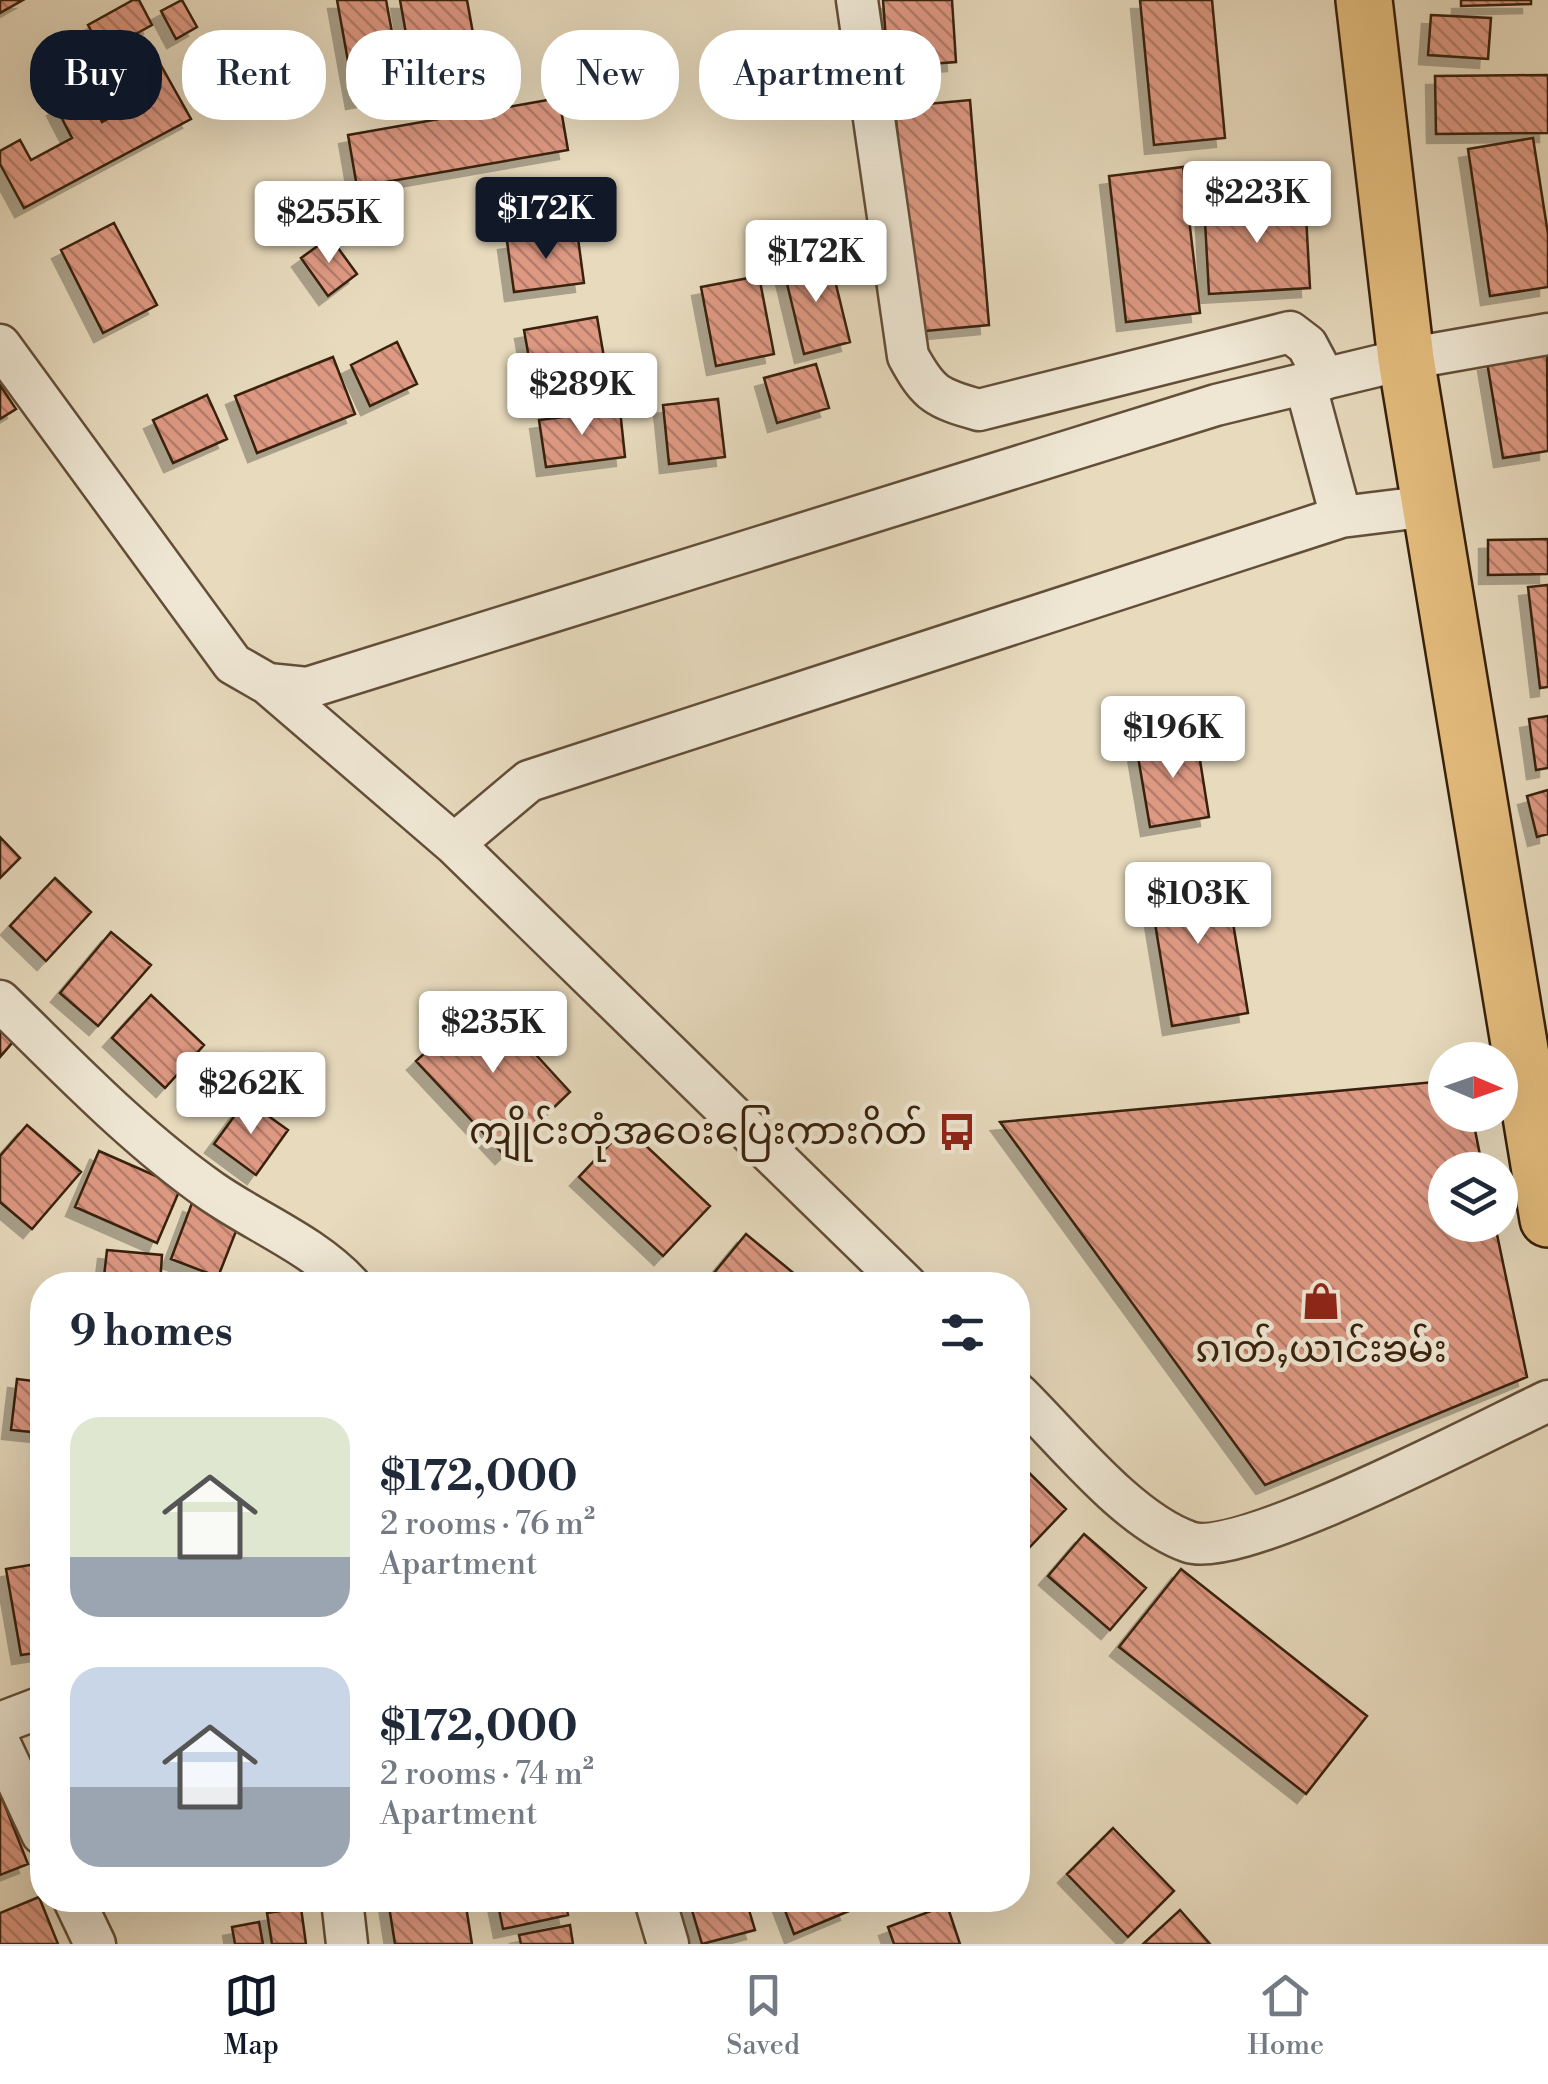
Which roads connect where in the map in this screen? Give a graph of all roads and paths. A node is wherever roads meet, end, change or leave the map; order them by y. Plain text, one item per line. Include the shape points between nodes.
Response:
1 (857, 0) edge
2 (1364, 0) edge
3 (1548, 334) edge
4 (0, 345) edge
5 (1204, 350) junction
6 (1406, 359) junction
7 (1315, 381) junction
8 (1216, 404) junction
9 (1430, 506) junction
10 (1341, 516) junction
11 (268, 684) junction
12 (454, 844) junction
13 (0, 1000) edge
14 (1548, 1219) edge
15 (338, 1272) edge
16 (893, 1272) edge
17 (1548, 1401) edge
18 (1030, 1406) edge
19 (30, 1712) edge
20 (0, 1723) edge
21 (0, 1744) edge
22 (30, 1808) edge
23 (79, 1912) edge
24 (343, 1912) edge
25 (659, 1912) edge
26 (94, 1944) edge
27 (347, 1944) edge
28 (668, 1944) edge

1 - 5 street via 908,356 937,398 979,410
2 - 6 highway
3 - 6 street
4 - 11 street via 233,664
5 - 7 street via 1296,333
5 - 8 street
6 - 7 street
6 - 9 highway
7 - 8 street
7 - 10 street
8 - 11 street via 307,688
9 - 10 street
9 - 14 highway
10 - 12 street via 529,781
11 - 12 street
12 - 16 street
13 - 15 street via 132,1129 212,1192
17 - 18 street via 1307,1514 1235,1540 1193,1544 1148,1521
19 - 20 street
21 - 22 street
23 - 26 street
24 - 27 street
25 - 28 street

